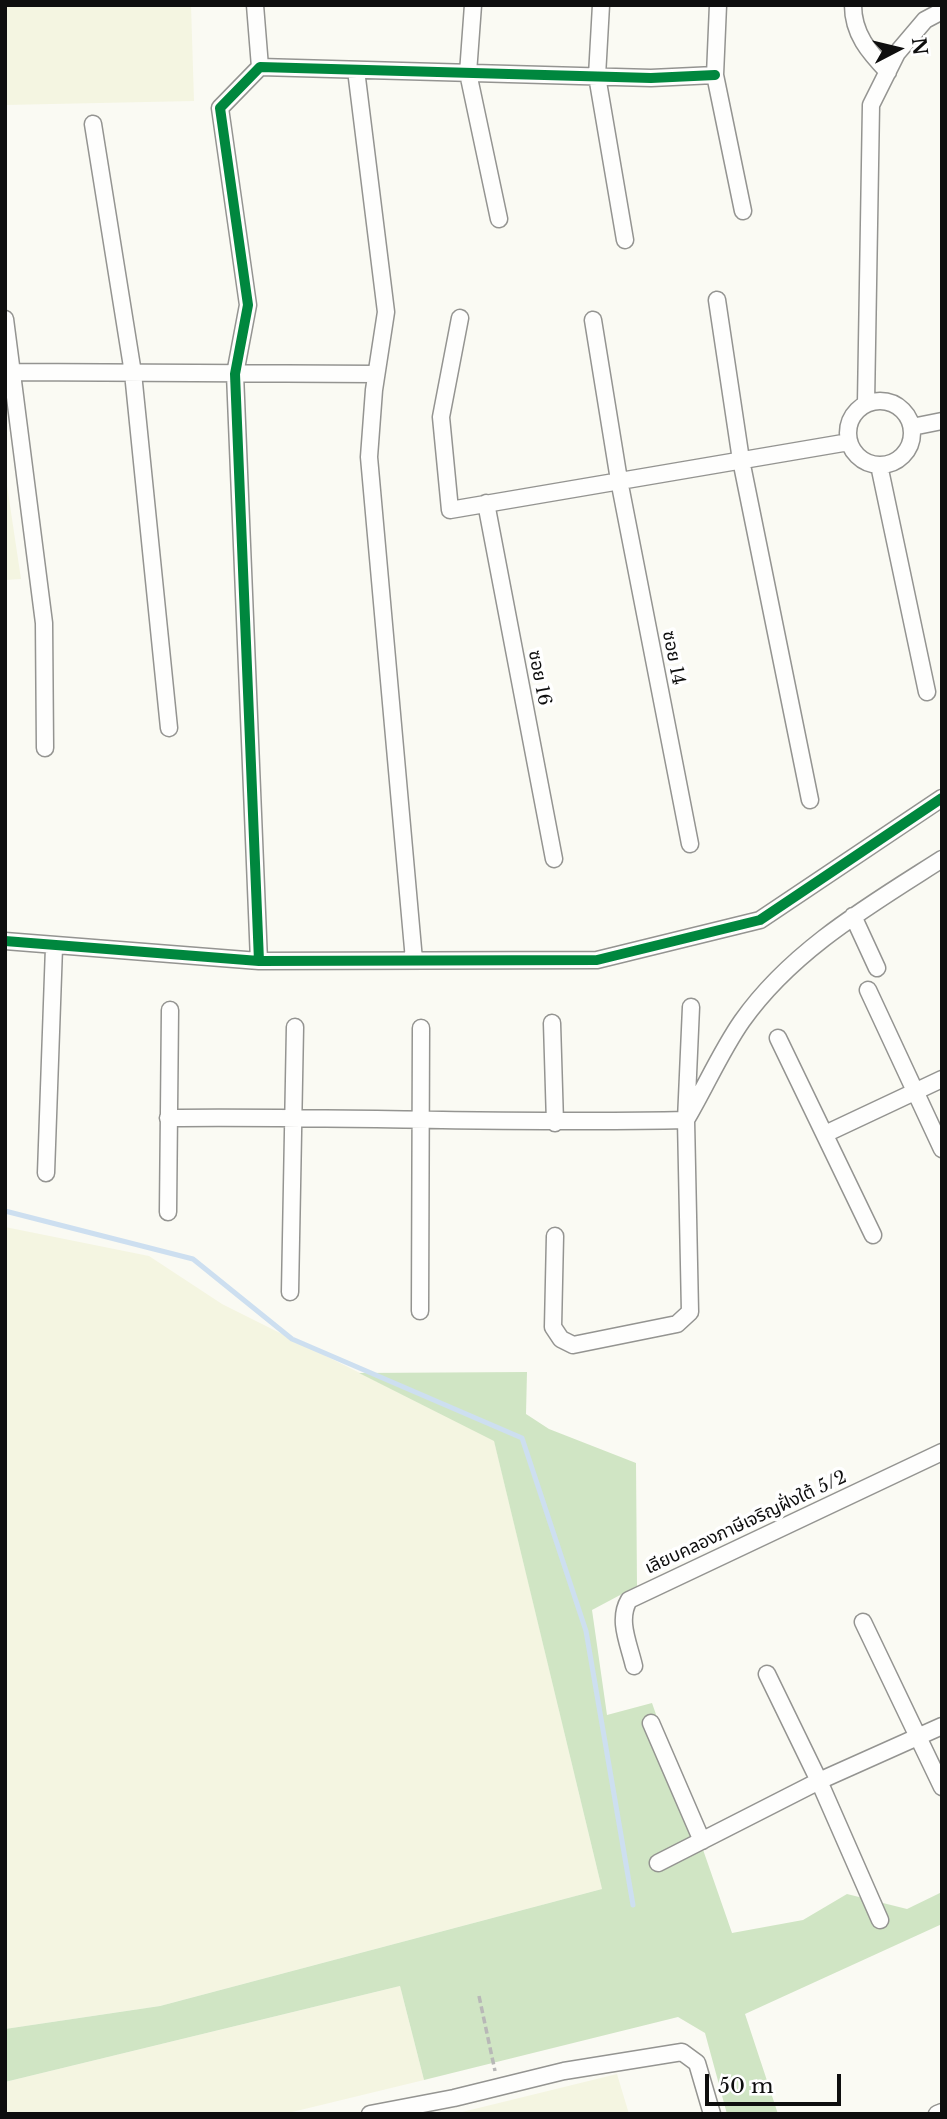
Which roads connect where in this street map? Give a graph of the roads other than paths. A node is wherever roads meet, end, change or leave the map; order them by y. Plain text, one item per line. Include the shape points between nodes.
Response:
1 (255, 5) edge
2 (473, 5) edge
3 (601, 5) edge
4 (718, 5) edge
5 (853, 5) edge
6 (942, 11) edge
7 (260, 67) junction
8 (356, 70) junction
9 (468, 72) junction
10 (888, 72) junction
11 (715, 75) junction
12 (597, 76) junction
13 (93, 124) dead end
14 (743, 211) dead end
15 (499, 219) dead end
16 (625, 240) dead end
17 (717, 300) dead end
18 (460, 318) dead end
19 (5, 319) edge
20 (593, 320) dead end
21 (13, 372) junction
22 (133, 373) junction
23 (236, 374) junction
24 (376, 374) junction
25 (866, 403) junction
26 (942, 421) edge
27 (912, 427) junction
28 (849, 442) junction
29 (741, 460) junction
30 (879, 465) junction
31 (619, 480) junction
32 (486, 503) junction
33 (927, 692) dead end
34 (169, 728) dead end
35 (45, 748) dead end
36 (942, 798) edge
37 (810, 800) dead end
38 (690, 844) dead end
39 (554, 859) dead end
40 (942, 859) edge
41 (853, 916) junction
42 (5, 941) edge
43 (54, 947) junction
44 (414, 960) junction
45 (259, 961) junction
46 (877, 968) dead end
47 (868, 990) dead end
48 (691, 1007) dead end
49 (170, 1010) dead end
50 (552, 1023) dead end
51 (295, 1027) dead end
52 (421, 1028) dead end
53 (778, 1038) dead end
54 (942, 1079) edge
55 (916, 1091) junction
56 (294, 1117) junction
57 (168, 1118) junction
58 (420, 1119) junction
59 (687, 1120) junction
60 (555, 1123) junction
61 (825, 1134) junction
62 (942, 1149) edge
63 (46, 1172) dead end
64 (167, 1212) dead end
65 (873, 1234) dead end
66 (555, 1236) dead end
67 (290, 1292) dead end
68 (420, 1311) dead end
69 (942, 1452) edge
70 (863, 1622) dead end
71 (634, 1666) dead end
72 (767, 1674) dead end
73 (652, 1723) dead end
74 (942, 1726) edge
75 (918, 1736) junction
76 (819, 1781) junction
77 (942, 1787) edge
78 (702, 1841) junction
79 (658, 1863) dead end
80 (880, 1920) dead end
81 (370, 2114) edge
82 (712, 2114) edge

1 - 7 street
2 - 9 street
3 - 12 street
4 - 11 street
5 - 10 street via 853,20 865,48
6 - 10 street via 925,20 897,53
7 - 8 street
7 - 23 street via 220,108 248,305
8 - 9 street
8 - 24 street via 386,312
9 - 12 street
9 - 15 street
10 - 25 street via 871,105
11 - 12 street
11 - 14 street
12 - 16 street
13 - 22 street
17 - 29 street
18 - 32 street via 441,417 450,510
19 - 21 street
20 - 31 street, ซอย 14
21 - 22 street
21 - 35 street via 44,623
22 - 23 street
22 - 34 street
23 - 24 street
23 - 45 street
24 - 44 street via 369,457
25 - 27 street via 890,402 900,407
25 - 28 street via 852,415
26 - 27 street
27 - 30 street via 912,439 901,458
28 - 29 street
28 - 30 street via 865,462
29 - 31 street
29 - 37 street
30 - 33 street
31 - 32 street
31 - 38 street, ซอย 14
32 - 39 street, ซอย 16
36 - 44 street via 760,920 597,960
40 - 41 street
41 - 46 street
41 - 59 street via 780,975 749,1013
42 - 43 street
43 - 45 street
43 - 63 street
44 - 45 street
47 - 55 street
48 - 59 street
49 - 57 street
50 - 60 street
51 - 56 street
52 - 58 street
53 - 61 street
54 - 55 street
55 - 61 street
55 - 62 street
56 - 57 street
56 - 58 street
56 - 67 street
57 - 64 street
58 - 60 street
58 - 68 street
59 - 60 street
59 - 66 street via 691,1296 690,1312 677,1324 573,1345 561,1339 554,1327
61 - 65 street
69 - 71 street, เลียบคลองภาษีเจริญฝั่งใต้ 5/2 via 629,1600 623,1623
70 - 75 street
72 - 76 street
73 - 78 street
74 - 75 street
75 - 76 street
75 - 77 street
76 - 78 street
76 - 80 street
78 - 79 street
81 - 82 street via 564,2071 682,2052 697,2063

